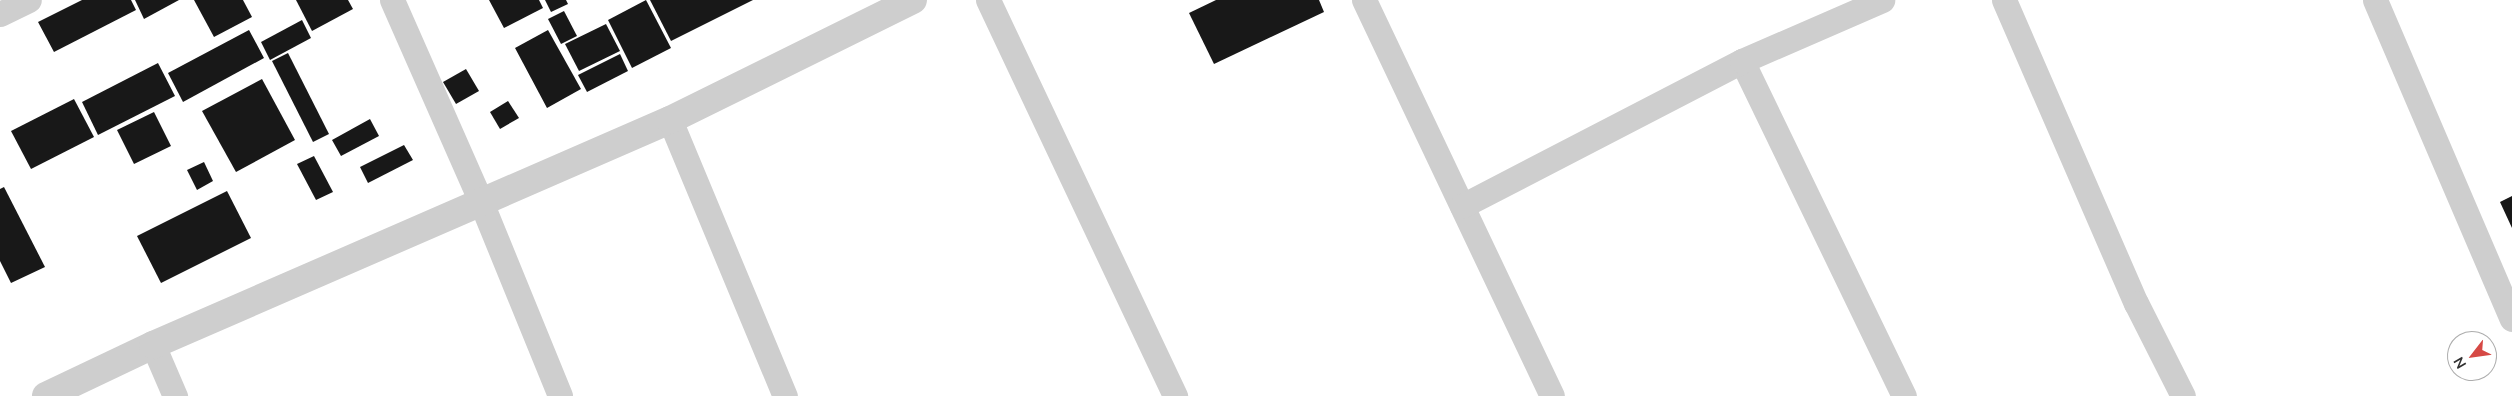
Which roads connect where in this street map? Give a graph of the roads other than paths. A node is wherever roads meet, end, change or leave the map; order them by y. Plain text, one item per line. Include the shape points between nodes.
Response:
1 (29, 0) edge
2 (392, 0) edge
3 (914, 0) edge
4 (988, 0) edge
5 (1364, 0) edge
6 (1882, 0) edge
7 (2004, 0) edge
8 (2375, 0) edge
9 (0, 14) edge
10 (1742, 62) junction
11 (670, 120) junction
12 (481, 202) junction
13 (1462, 206) junction
14 (2512, 319) edge
15 (154, 345) junction
16 (46, 396) edge
17 (175, 396) edge
18 (560, 396) edge
19 (785, 396) edge
20 (1175, 396) edge
21 (1552, 396) edge
22 (1904, 396) edge
23 (2183, 396) edge

1 - 9 street
2 - 12 street
3 - 11 street
4 - 20 street
5 - 13 street
6 - 10 street
7 - 23 street via 2136,303
8 - 14 street
10 - 13 street
10 - 22 street
11 - 12 street
11 - 19 street
12 - 15 street
12 - 18 street
13 - 21 street
15 - 16 street
15 - 17 street

